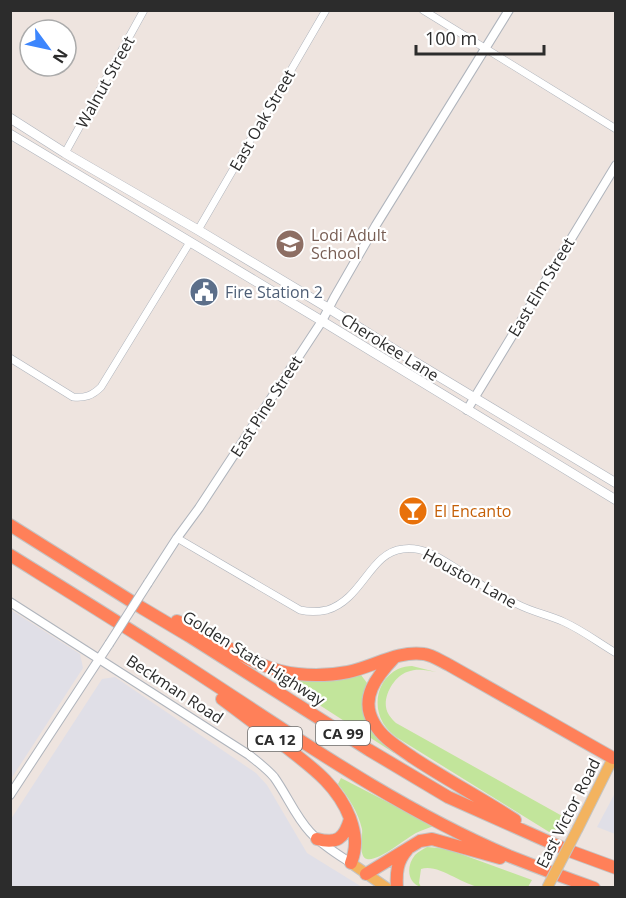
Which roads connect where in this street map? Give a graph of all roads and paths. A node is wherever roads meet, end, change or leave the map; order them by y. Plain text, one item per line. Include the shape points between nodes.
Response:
1 (144, 10) edge
2 (326, 10) edge
3 (423, 10) edge
4 (509, 10) edge
5 (486, 49) junction
6 (10, 118) edge
7 (615, 129) edge
8 (10, 134) edge
9 (65, 153) junction
10 (615, 165) edge
11 (198, 230) junction
12 (190, 242) junction
13 (328, 308) junction
14 (322, 321) junction
15 (10, 358) edge
16 (474, 398) junction
17 (467, 410) junction
18 (615, 482) edge
19 (615, 500) edge
20 (10, 525) edge
21 (177, 538) junction
22 (10, 555) edge
23 (10, 602) edge
24 (142, 608) junction
25 (615, 653) edge
26 (99, 658) junction
27 (395, 658) junction
28 (189, 668) junction
29 (614, 755) edge
30 (10, 795) edge
31 (350, 819) junction
32 (317, 839) junction
33 (551, 843) junction
34 (412, 845) junction
35 (351, 864) junction
36 (615, 868) edge
37 (366, 874) junction
38 (564, 877) junction
39 (387, 888) edge
40 (397, 888) edge
41 (547, 888) edge
42 (594, 888) edge

1 - 9 street, Walnut Street
2 - 11 street, East Oak Street
3 - 5 street
4 - 5 street, East Pine Street
5 - 7 street
5 - 13 street, East Pine Street
6 - 9 main road, Cherokee Lane
8 - 12 main road, Cherokee Lane
9 - 11 main road, Cherokee Lane
10 - 16 street, East Elm Street
11 - 13 main road, Cherokee Lane
12 - 14 main road, Cherokee Lane
12 - 15 street via 93,395 73,398
13 - 14 street, East Pine Street
13 - 16 main road, Cherokee Lane
14 - 17 main road, Cherokee Lane
14 - 21 street, East Pine Street
16 - 17 street, East Elm Street
16 - 18 main road, Cherokee Lane
17 - 19 main road, Cherokee Lane
20 - 24 highway, Golden State Highway / CA 99
21 - 25 street, Houston Lane via 305,611 322,611 343,603 389,553 414,548 436,556 519,605 565,622
21 - 26 street, East Pine Street, bridge
22 - 28 highway, CA 99
23 - 26 street, Beckman Road
24 - 27 highway via 195,628 250,659 288,673 341,673
24 - 33 highway, Golden State Highway / CA 99 via 448,797
26 - 30 street, East Pine Street
26 - 32 street, Beckman Road via 262,765
27 - 29 highway via 426,654
27 - 33 highway via 371,689 370,712 379,731 435,772
28 - 31 highway, CA 12 via 213,692 315,770 344,802
28 - 38 highway, CA 99 via 397,800 508,855
29 - 41 main road, East Victor Road, bridge
31 - 32 highway via 340,838
31 - 35 highway, CA 12 via 355,834
32 - 35 street, Beckman Road
33 - 36 highway, Golden State Highway / CA 99
34 - 37 highway
34 - 38 highway via 432,839
34 - 40 highway via 398,864
35 - 37 main road, Beckman Road
37 - 39 main road, Beckman Road
38 - 42 highway, CA 99

